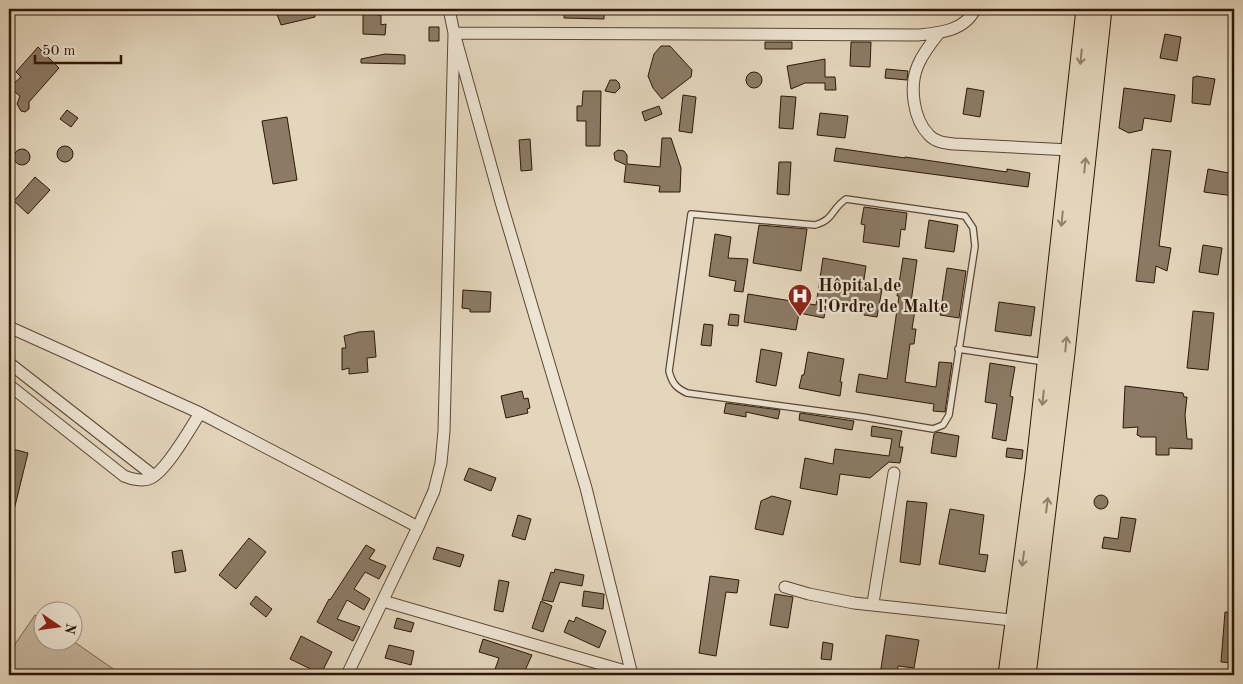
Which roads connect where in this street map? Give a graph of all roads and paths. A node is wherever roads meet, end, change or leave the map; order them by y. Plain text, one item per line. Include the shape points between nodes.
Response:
1 (449, 9) edge
2 (975, 9) edge
3 (1086, 9) edge
4 (1102, 9) edge
5 (454, 33) junction
6 (939, 33) junction
7 (1070, 150) junction
8 (9, 326) edge
9 (958, 348) junction
10 (9, 363) edge
11 (1046, 363) junction
12 (9, 385) edge
13 (200, 413) junction
14 (894, 473) dead end
15 (154, 476) junction
16 (418, 528) junction
17 (784, 587) dead end
18 (383, 601) junction
19 (873, 604) junction
20 (1024, 621) junction
21 (632, 674) edge
22 (347, 675) edge
23 (1008, 675) edge
24 (1026, 675) edge

1 - 5 street
2 - 6 street via 969,20
3 -> 7 main road
20 -> 4 main road via 1065,353
5 - 6 street
5 - 16 street via 444,431 434,491
5 - 21 street via 586,488
6 - 7 street via 917,66 913,82 914,103 920,122 929,135 939,142 954,144
7 -> 11 main road
8 - 13 street
9 - 9 lane via 948,415 942,425 933,429 679,390 672,382 670,371 691,214 815,225 825,222 846,199 965,216 974,228 975,246
9 - 11 lane
10 - 15 street
11 -> 20 main road
12 - 15 street via 124,476 149,480
13 - 15 street via 162,470
13 - 16 street
14 - 19 street
16 - 18 street
17 - 19 street via 836,600
18 - 21 street
18 - 22 street
19 - 20 street
20 - 23 main road
20 - 24 main road

